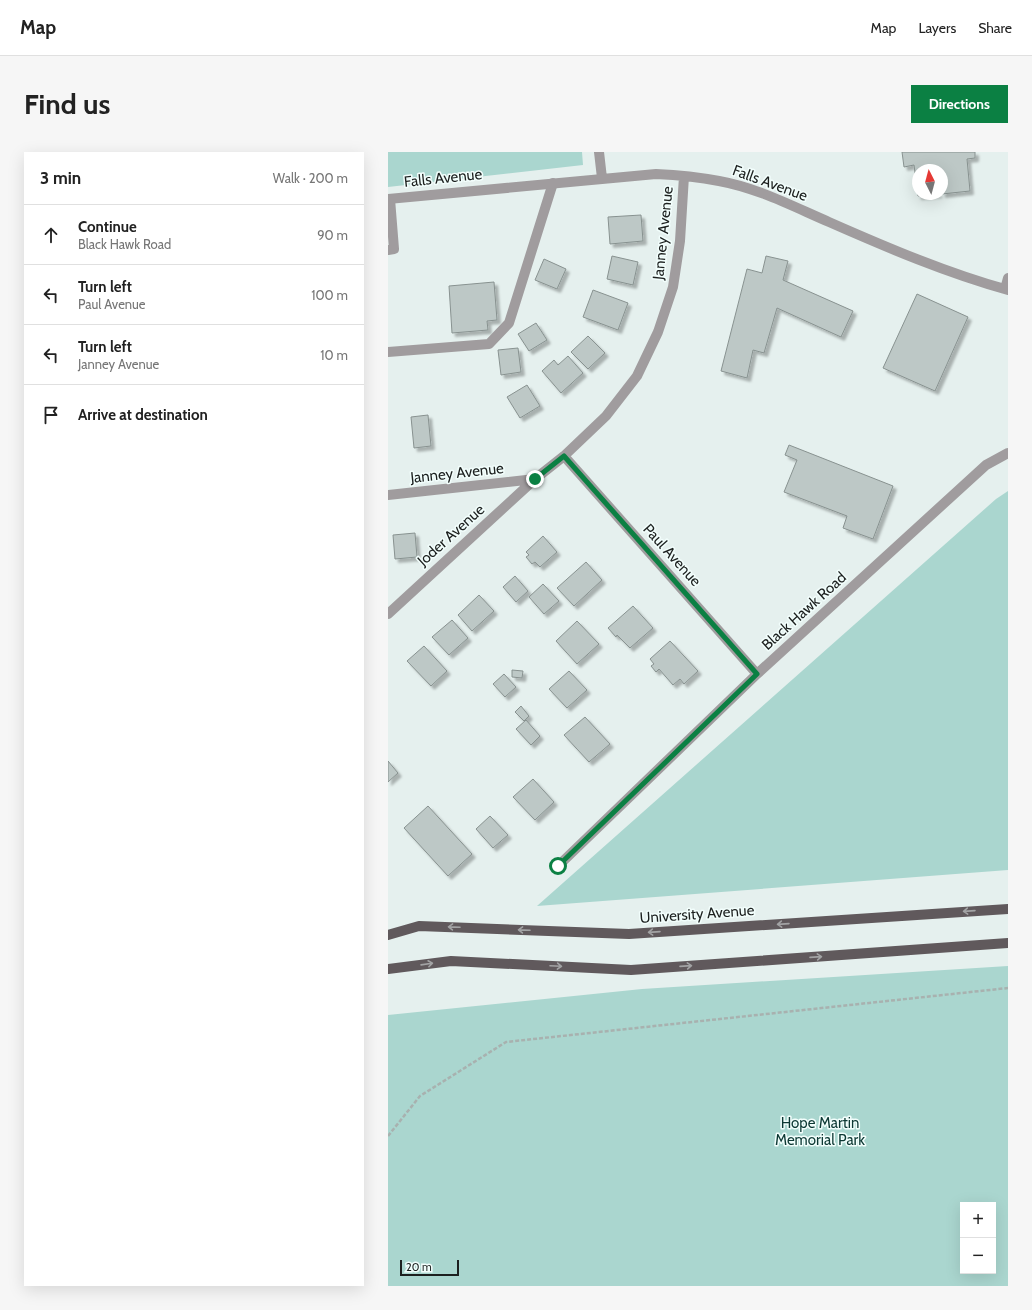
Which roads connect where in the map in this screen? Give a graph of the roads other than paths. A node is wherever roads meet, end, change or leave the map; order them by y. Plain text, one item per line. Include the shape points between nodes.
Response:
1 (599, 152) edge
2 (684, 176) junction
3 (602, 178) junction
4 (553, 183) junction
5 (389, 199) edge
6 (388, 250) edge
7 (1008, 278) edge
8 (1006, 289) edge
9 (388, 352) edge
10 (1008, 453) edge
11 (564, 456) junction
12 (535, 479) junction
13 (388, 496) edge
14 (388, 614) edge
15 (757, 674) junction
16 (558, 866) dead end
17 (1008, 909) edge
18 (388, 935) edge
19 (1008, 943) edge
20 (388, 969) edge

1 - 3 street
2 - 3 street, Falls Avenue via 656,174
2 - 8 street, Falls Avenue via 720,181 759,192 875,242
2 - 11 street, Janney Avenue via 680,242 674,280 658,332 637,376 606,416
3 - 4 street, Falls Avenue
4 - 5 street, Falls Avenue
4 - 9 street via 509,323 489,344
5 - 6 street via 394,249
7 - 8 street
10 - 15 street, Black Hawk Road via 986,465
11 - 12 street, Janney Avenue
11 - 15 street, Paul Avenue
12 - 13 street, Janney Avenue
12 - 14 street, Joder Avenue
15 - 16 street, Black Hawk Road
17 -> 18 main road, University Avenue via 629,934 419,926
20 -> 19 main road via 451,961 630,970

